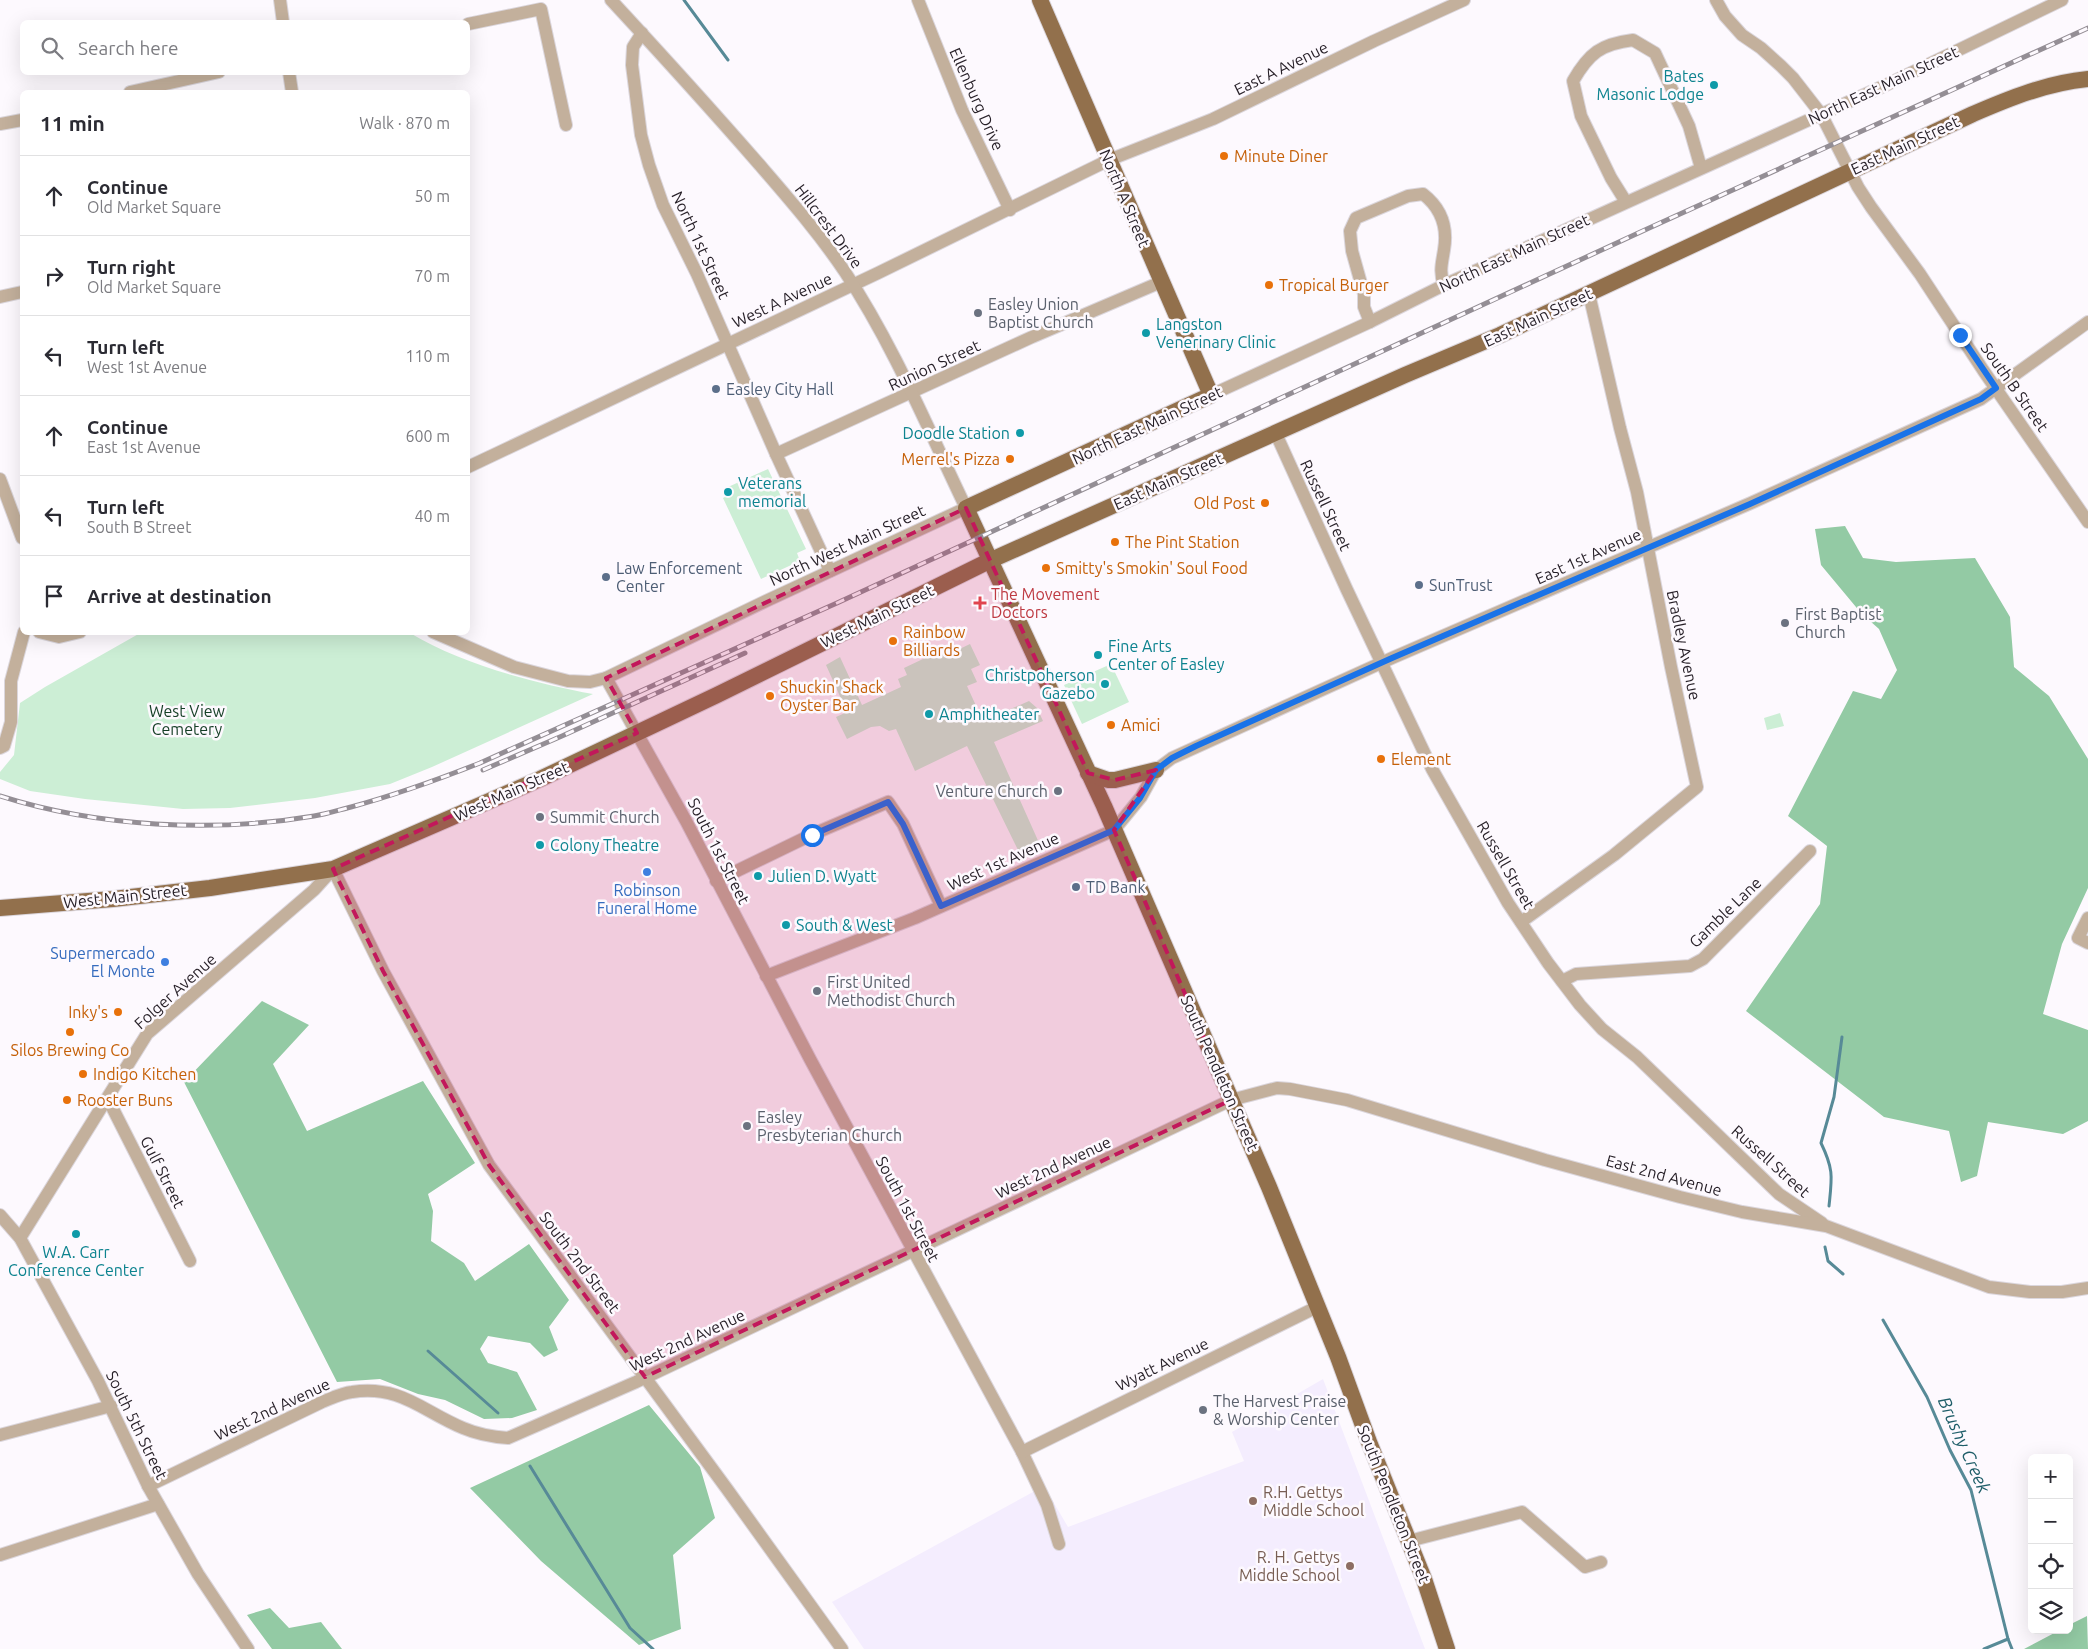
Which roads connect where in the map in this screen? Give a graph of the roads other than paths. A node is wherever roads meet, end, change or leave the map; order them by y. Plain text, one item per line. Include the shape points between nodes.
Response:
1 (280, 0) edge
2 (611, 0) edge
3 (918, 0) edge
4 (1040, 0) edge
5 (1464, 0) edge
6 (1716, 0) edge
7 (2062, 0) edge
8 (1450, 3) edge
9 (283, 20) edge
10 (470, 24) edge
11 (642, 33) junction
12 (206, 75) edge
13 (289, 75) edge
14 (2088, 79) edge
15 (139, 90) edge
16 (292, 90) edge
17 (1821, 114) junction
18 (20, 120) edge
19 (0, 124) edge
20 (566, 125) dead end
21 (1109, 160) junction
22 (1701, 168) junction
23 (1850, 170) junction
24 (1626, 202) junction
25 (1010, 210) junction
26 (1161, 282) junction
27 (853, 285) junction
28 (1444, 285) junction
29 (20, 293) edge
30 (1589, 294) junction
31 (0, 298) edge
32 (1370, 322) junction
33 (2088, 322) edge
34 (728, 344) junction
35 (1996, 388) junction
36 (912, 393) junction
37 (1211, 395) junction
38 (1276, 434) junction
39 (776, 454) junction
40 (470, 466) edge
41 (0, 479) edge
42 (966, 508) junction
43 (2088, 522) edge
44 (20, 533) edge
45 (1648, 548) junction
46 (989, 561) junction
47 (830, 571) junction
48 (23, 635) edge
49 (51, 635) edge
50 (67, 635) edge
51 (440, 635) edge
52 (1382, 663) junction
53 (606, 678) junction
54 (637, 733) junction
55 (2, 747) edge
56 (1156, 770) junction
57 (1088, 773) junction
58 (1114, 830) junction
59 (1810, 851) dead end
60 (333, 869) junction
61 (716, 881) junction
62 (941, 906) junction
63 (0, 908) edge
64 (2088, 918) edge
65 (1520, 922) junction
66 (2088, 943) edge
67 (766, 976) junction
68 (1562, 981) junction
69 (105, 1100) junction
70 (1232, 1100) junction
71 (0, 1215) edge
72 (1826, 1226) junction
73 (20, 1238) junction
74 (913, 1252) junction
75 (190, 1261) dead end
76 (2088, 1288) edge
77 (1317, 1307) junction
78 (645, 1377) junction
79 (111, 1406) junction
80 (0, 1435) edge
81 (1022, 1452) junction
82 (148, 1486) junction
83 (158, 1504) junction
84 (1410, 1541) junction
85 (1059, 1544) dead end
86 (0, 1555) edge
87 (1601, 1562) dead end
88 (248, 1649) edge
89 (842, 1649) edge
90 (1447, 1649) edge

1 - 9 street
2 - 11 street, Hillcrest Drive
3 - 25 street, Ellenburg Drive via 962,110
4 - 21 main road, North A Street
5 - 8 street, East A Avenue
6 - 17 street, South B Street via 1742,35 1793,78
7 - 17 street, North East Main Street
8 - 21 street, East A Avenue via 1213,119
10 - 20 street via 541,9
11 - 27 street, Hillcrest Drive via 814,228
11 - 34 street, North 1st Street via 633,47 632,65 641,135 649,165 663,205
12 - 15 street
13 - 16 street
14 - 23 main road, East Main Street via 2013,97
17 - 22 street, North East Main Street
17 - 23 street, South B Street
18 - 19 street
21 - 25 street, West A Avenue
21 - 26 main road, North A Street
22 - 24 street, North East Main Street
22 - 24 street via 1689,126 1655,53 1633,40 1615,42 1596,50 1573,80 1581,116
23 - 30 main road, East Main Street
23 - 35 street, South B Street via 1870,207 1920,274
24 - 28 street, North East Main Street
25 - 27 street, West A Avenue
26 - 36 street, Runion Street
26 - 37 main road, North A Street
27 - 34 street, West A Avenue
27 - 36 street, Hillcrest Drive
28 - 32 street, North East Main Street
28 - 32 street via 1440,274 1445,246 1444,220 1434,203 1423,194 1408,196 1356,218 1350,232 1352,251
29 - 31 street
30 - 38 main road, East Main Street
30 - 45 street, Bradley Avenue via 1638,492
32 - 37 street, North East Main Street
33 - 35 street, East 1st Avenue
34 - 39 street, North 1st Street
34 - 40 street, West A Avenue
35 - 43 street, South B Street
35 - 45 street, East 1st Avenue via 1981,399
36 - 39 street, Runion Street
36 - 42 street, Hillcrest Drive
37 - 42 main road, North East Main Street
38 - 46 main road, East Main Street
38 - 52 street, Russell Street
39 - 47 street, North 1st Street
41 - 44 street
42 - 46 main road, South Pendleton Street
42 - 47 street, North West Main Street
45 - 52 street, East 1st Avenue
45 - 65 street, Bradley Avenue via 1697,787 1614,855
46 - 54 main road, West Main Street
46 - 57 main road, South Pendleton Street
47 - 53 street, North West Main Street
48 - 55 street via 11,681 11,722
49 - 50 street
51 - 53 street, North West Main Street via 514,667 568,681 590,682
52 - 56 street, East 1st Avenue via 1196,746
52 - 65 street, Russell Street via 1432,769
53 - 54 street, South 1st Street
54 - 60 main road, West Main Street
54 - 61 street, South 1st Street
56 - 57 main road via 1115,780
56 - 58 street, East 1st Avenue via 1140,798
57 - 58 main road, South Pendleton Street
58 - 62 street, West 1st Avenue
58 - 70 main road, South Pendleton Street
59 - 68 street, Gamble Lane via 1703,959 1690,966 1576,974
60 - 63 main road, West Main Street via 139,896
60 - 69 street, Folger Avenue via 314,890 148,1034
60 - 78 street, South 2nd Street via 383,971 489,1165
61 - 62 street via 888,802 903,824
61 - 67 street, South 1st Street
62 - 67 street, West 1st Avenue
64 - 66 street via 2078,938
65 - 68 street, Russell Street
67 - 74 street, South 1st Street
68 - 72 street, Russell Street via 1602,1029 1636,1057 1779,1194
69 - 73 street, Folger Avenue
69 - 75 street, Gulf Street via 112,1107
70 - 72 street, East 2nd Avenue via 1277,1088 1346,1100 1545,1160 1680,1196 1752,1214
70 - 74 street, West 2nd Avenue
70 - 77 main road, South Pendleton Street
71 - 73 street, South 5th Street
72 - 76 street, East 2nd Avenue via 1989,1287 2030,1292
73 - 79 street, South 5th Street
74 - 78 street, West 2nd Avenue
74 - 81 street, South 1st Street
77 - 81 street, Wyatt Avenue
77 - 84 main road, South Pendleton Street
78 - 82 street, West 2nd Avenue via 508,1438 463,1428 394,1394 371,1390 349,1392
78 - 89 street, South 2nd Street
79 - 80 street
79 - 82 street, South 5th Street
81 - 85 street, South 1st Street via 1047,1505
82 - 83 street, South 5th Street
83 - 86 street
83 - 88 street, South 5th Street via 198,1574
84 - 87 street via 1522,1512 1585,1567
84 - 90 main road, South Pendleton Street

